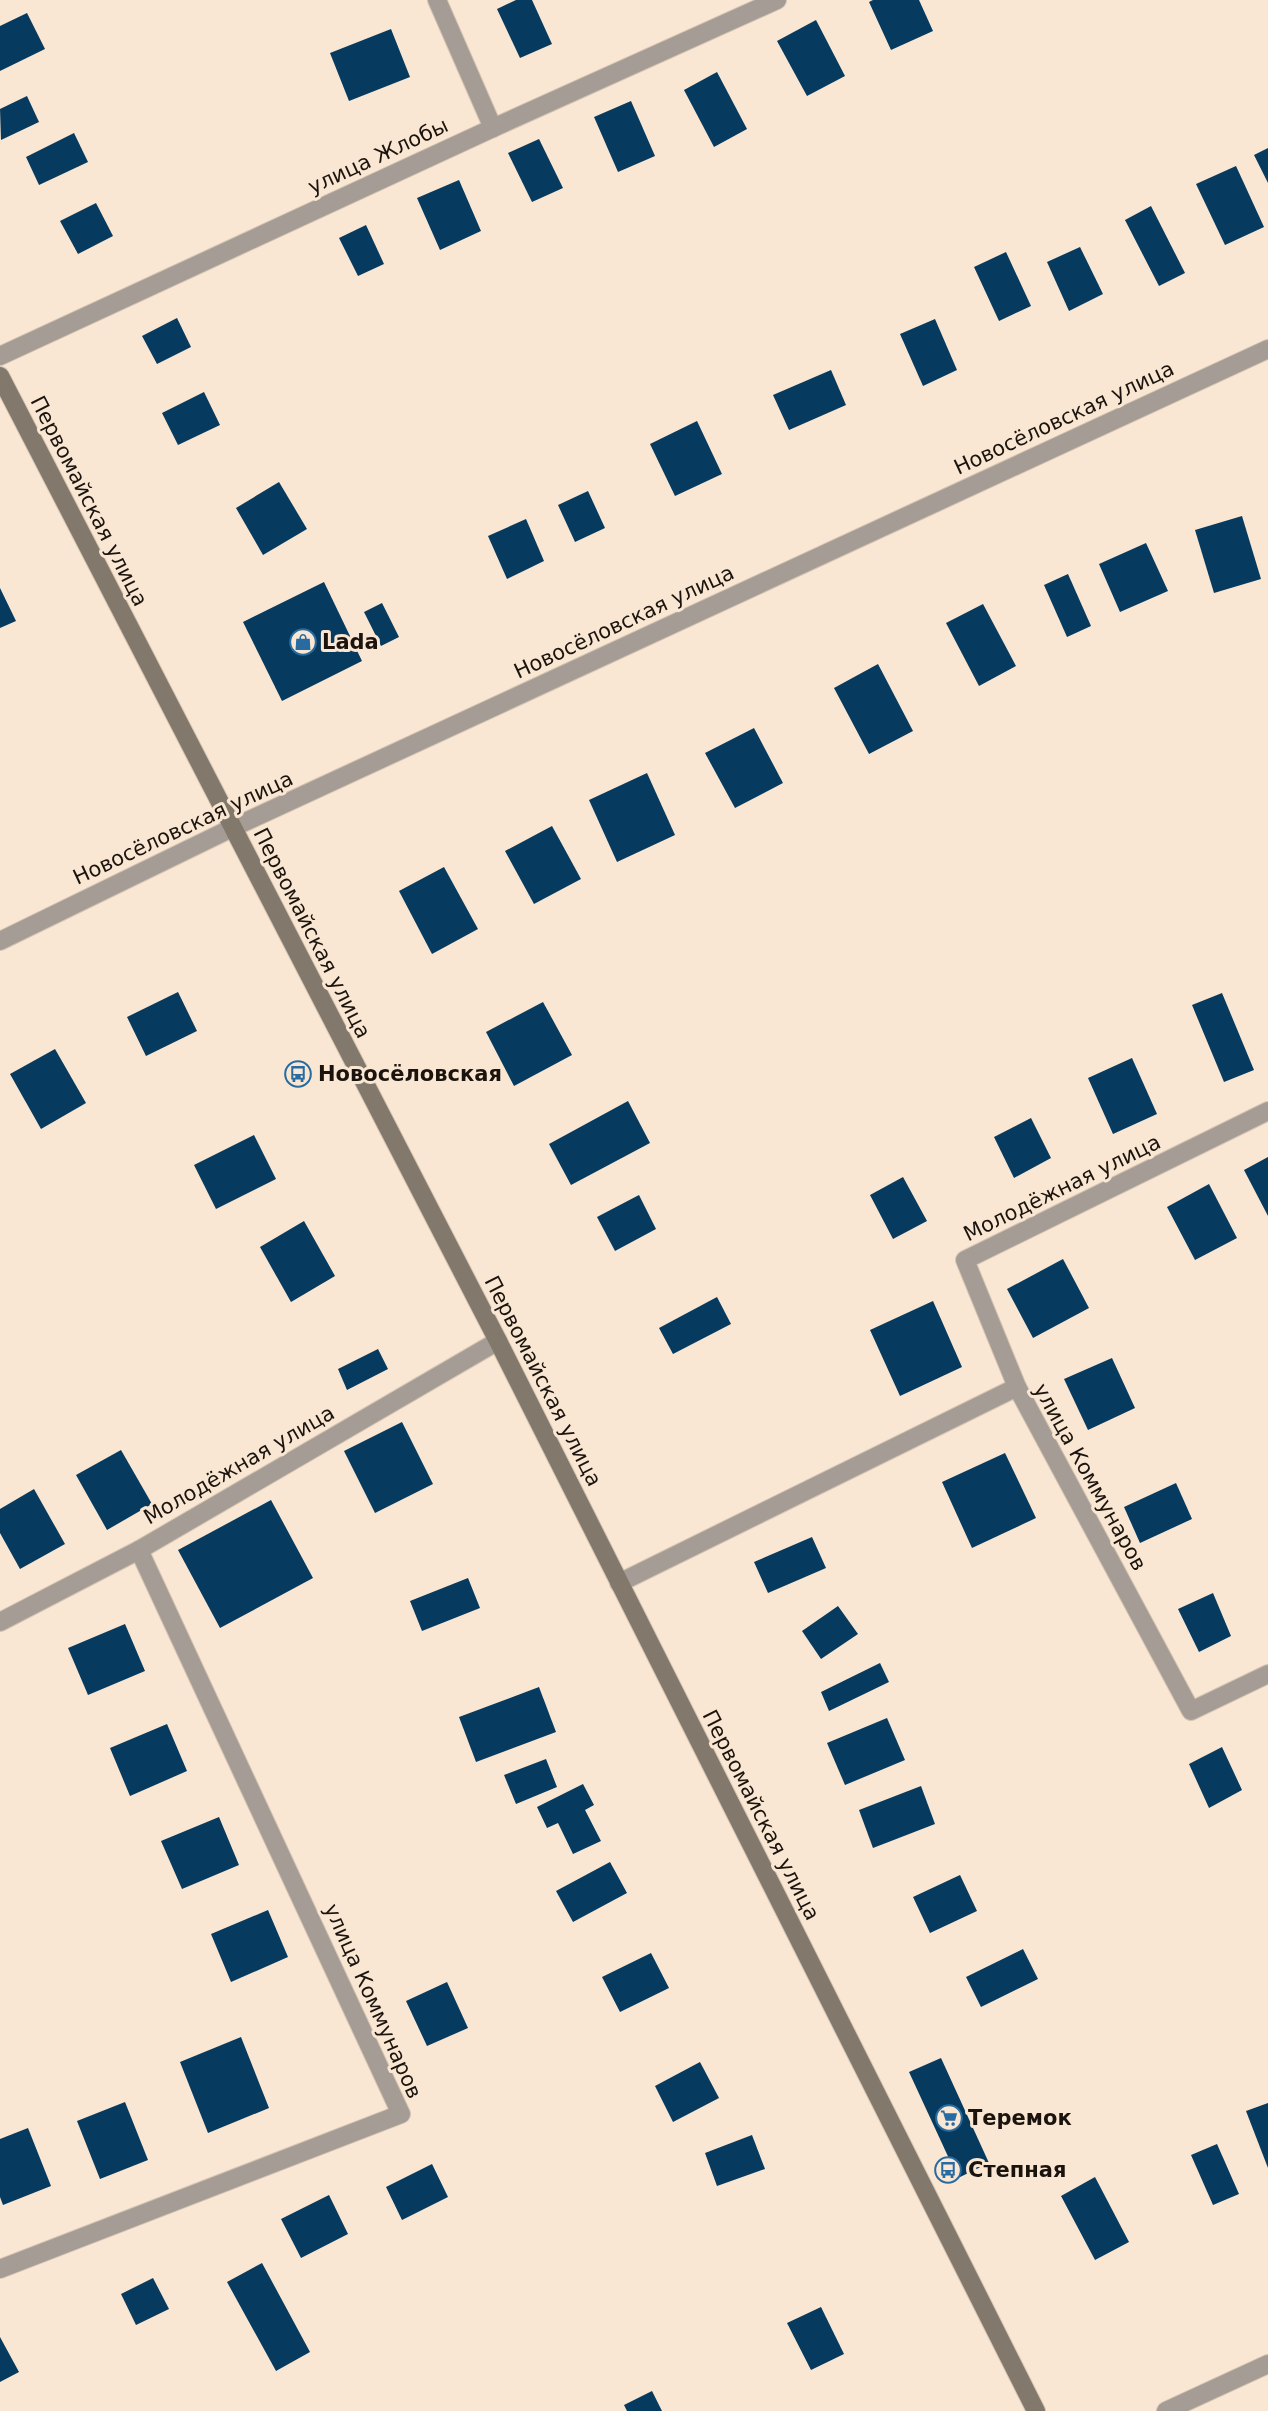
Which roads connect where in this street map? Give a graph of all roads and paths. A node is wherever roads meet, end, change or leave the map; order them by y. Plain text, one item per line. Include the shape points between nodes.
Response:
1 (437, 0) edge
2 (777, 0) edge
3 (493, 128) junction
4 (1268, 349) edge
5 (0, 357) edge
6 (0, 376) edge
7 (232, 828) junction
8 (0, 941) edge
9 (1268, 1111) edge
10 (498, 1341) junction
11 (1017, 1387) junction
12 (139, 1550) junction
13 (619, 1583) junction
14 (0, 1622) edge
15 (1268, 1674) edge
16 (0, 2269) edge
17 (1268, 2364) edge
18 (1036, 2411) edge
19 (1166, 2411) edge

1 - 3 street
2 - 3 street, улица Жлобы
3 - 5 street, улица Жлобы
4 - 7 street, Новосёловская улица
6 - 7 main road, Первомайская улица
7 - 8 street, Новосёловская улица
7 - 10 main road, Первомайская улица
9 - 11 street, Молодёжная улица via 965,1260
10 - 12 street, Молодёжная улица
10 - 13 main road, Первомайская улица
11 - 13 street, улица Коммунаров
11 - 15 street, улица Коммунаров via 1191,1711
12 - 14 street, Молодёжная улица
12 - 16 street, улица Коммунаров via 401,2114
13 - 18 main road, Первомайская улица
17 - 19 street

